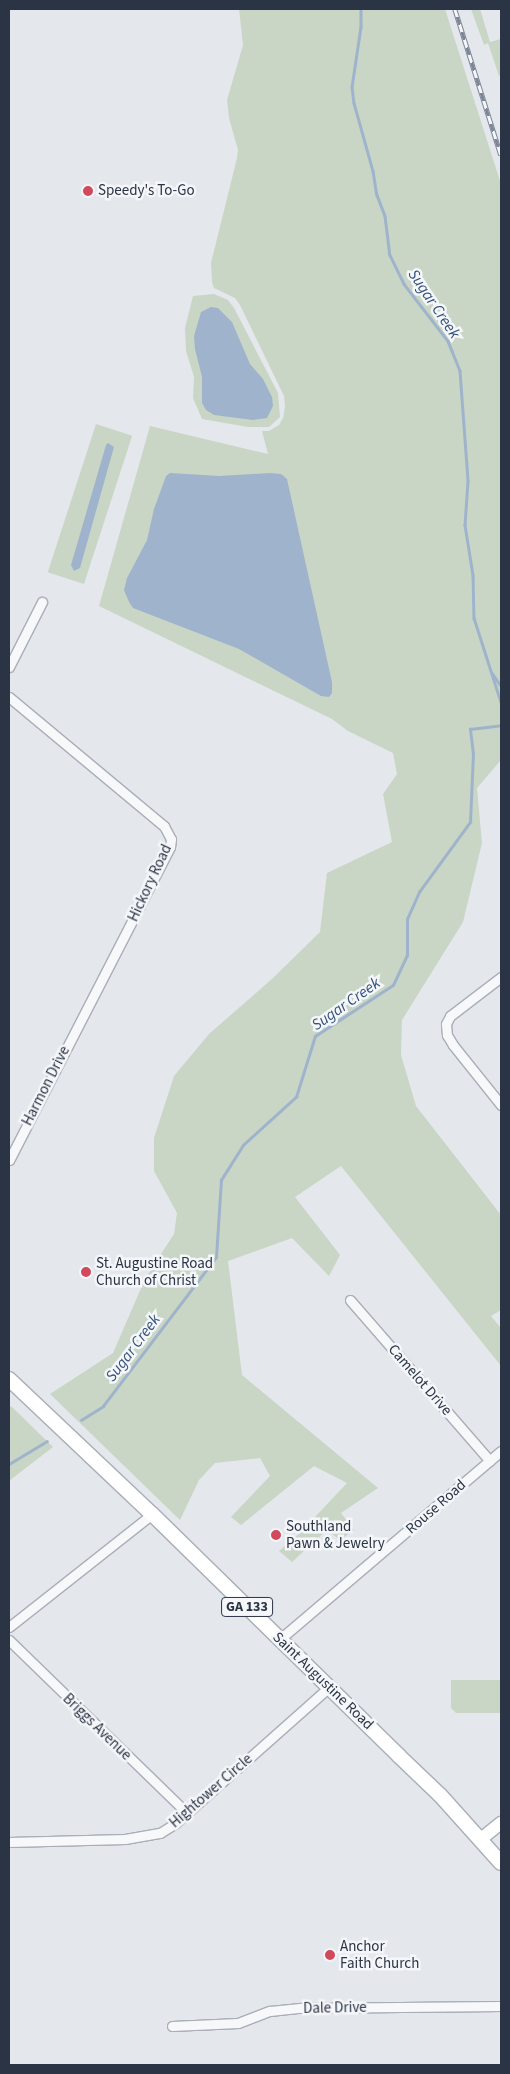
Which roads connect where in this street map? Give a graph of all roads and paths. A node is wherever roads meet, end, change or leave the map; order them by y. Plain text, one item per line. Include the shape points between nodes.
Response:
1 (42, 602) dead end
2 (9, 667) edge
3 (9, 697) edge
4 (501, 977) edge
5 (70, 1040) joint
6 (501, 1106) edge
7 (9, 1160) edge
8 (350, 1300) dead end
9 (9, 1379) edge
10 (501, 1451) edge
11 (490, 1461) junction
12 (152, 1514) junction
13 (9, 1627) edge
14 (280, 1639) junction
15 (9, 1640) edge
16 (329, 1687) junction
17 (187, 1813) junction
18 (501, 1822) edge
19 (481, 1839) junction
20 (9, 1842) edge
21 (501, 1863) edge
22 (501, 2006) edge
23 (172, 2026) dead end

1 - 2 street
3 - 5 street, Hickory Road via 164,826 171,839 170,848
4 - 6 street via 450,1016 446,1024 447,1035 453,1044
5 - 7 street, Harmon Drive
8 - 11 street, Camelot Drive
9 - 12 main road, Saint Augustine Road / GA 133
10 - 11 street, Rouse Road
11 - 14 street, Rouse Road
12 - 13 street
12 - 14 main road, Saint Augustine Road / GA 133
14 - 16 main road, Saint Augustine Road / GA 133
15 - 17 street, Briggs Avenue
16 - 17 street, Hightower Circle
16 - 19 main road, Saint Augustine Road / GA 133
17 - 20 street, Hightower Circle via 169,1828 145,1837
18 - 19 main road
19 - 21 main road, Saint Augustine Road / GA 133
22 - 23 street, Dale Drive via 300,2008 270,2011 238,2023

